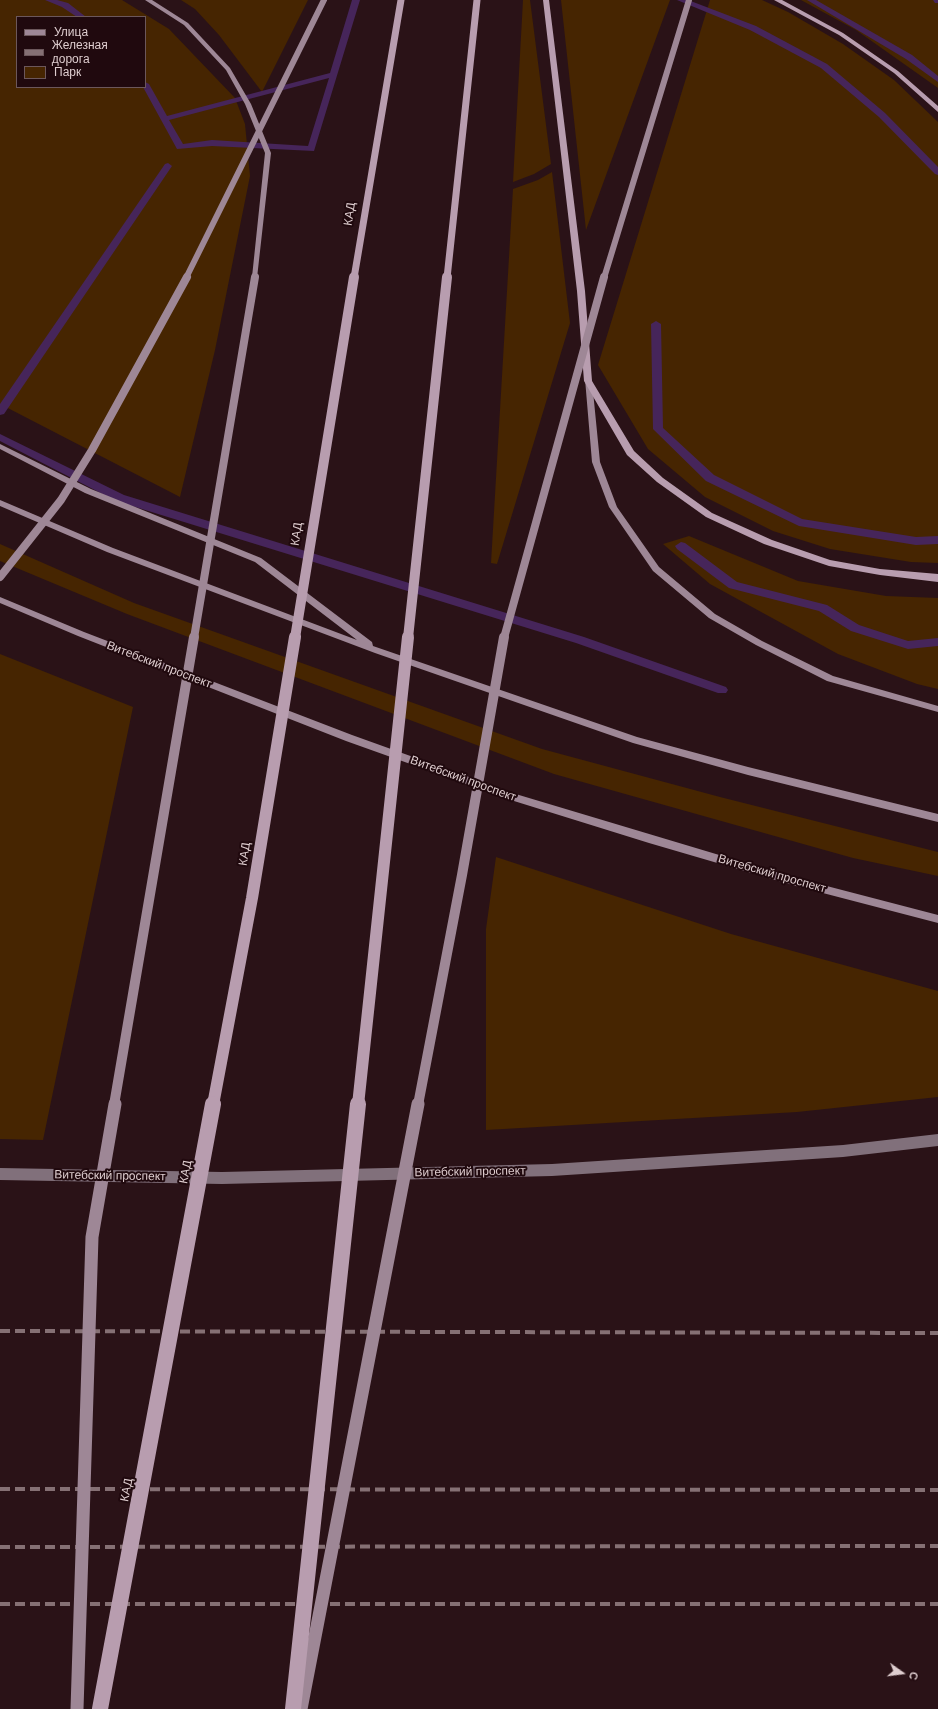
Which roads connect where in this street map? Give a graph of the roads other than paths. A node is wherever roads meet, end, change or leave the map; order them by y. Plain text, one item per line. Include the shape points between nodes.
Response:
1 (324, 0) edge
2 (401, 0) edge
3 (476, 0) edge
4 (546, 0) edge
5 (690, 0) edge
6 (777, 0) edge
7 (149, 1) edge
8 (938, 110) edge
9 (588, 381) junction
10 (0, 446) edge
11 (0, 503) edge
12 (0, 577) edge
13 (938, 578) edge
14 (0, 600) edge
15 (378, 651) junction
16 (938, 709) edge
17 (938, 818) edge
18 (938, 919) edge
19 (938, 1140) edge
20 (0, 1174) edge
21 (77, 1709) edge
22 (100, 1709) edge
23 (293, 1709) edge
24 (301, 1709) edge

1 - 12 main road, bridge via 172,307 92,450 61,500
2 - 22 highway, КАД, bridge via 252,898
3 - 23 highway, bridge
4 - 9 highway
5 - 24 main road, bridge via 608,263 505,634 462,875
6 - 8 highway via 847,38 896,72
7 - 21 main road, bridge via 186,24 228,69 248,104 268,153 255,277 92,1237
9 - 13 highway via 630,453 660,480 709,515 768,542 829,563
9 - 16 main road via 596,462 613,507 656,569 712,616 830,679
10 - 15 main road via 88,491 258,560
11 - 15 main road via 110,550
14 - 18 main road, Витебский проспект via 349,738 516,798 649,840
15 - 17 main road via 636,740 748,771
19 - 20 main road, Витебский проспект via 843,1151 552,1170 222,1178

